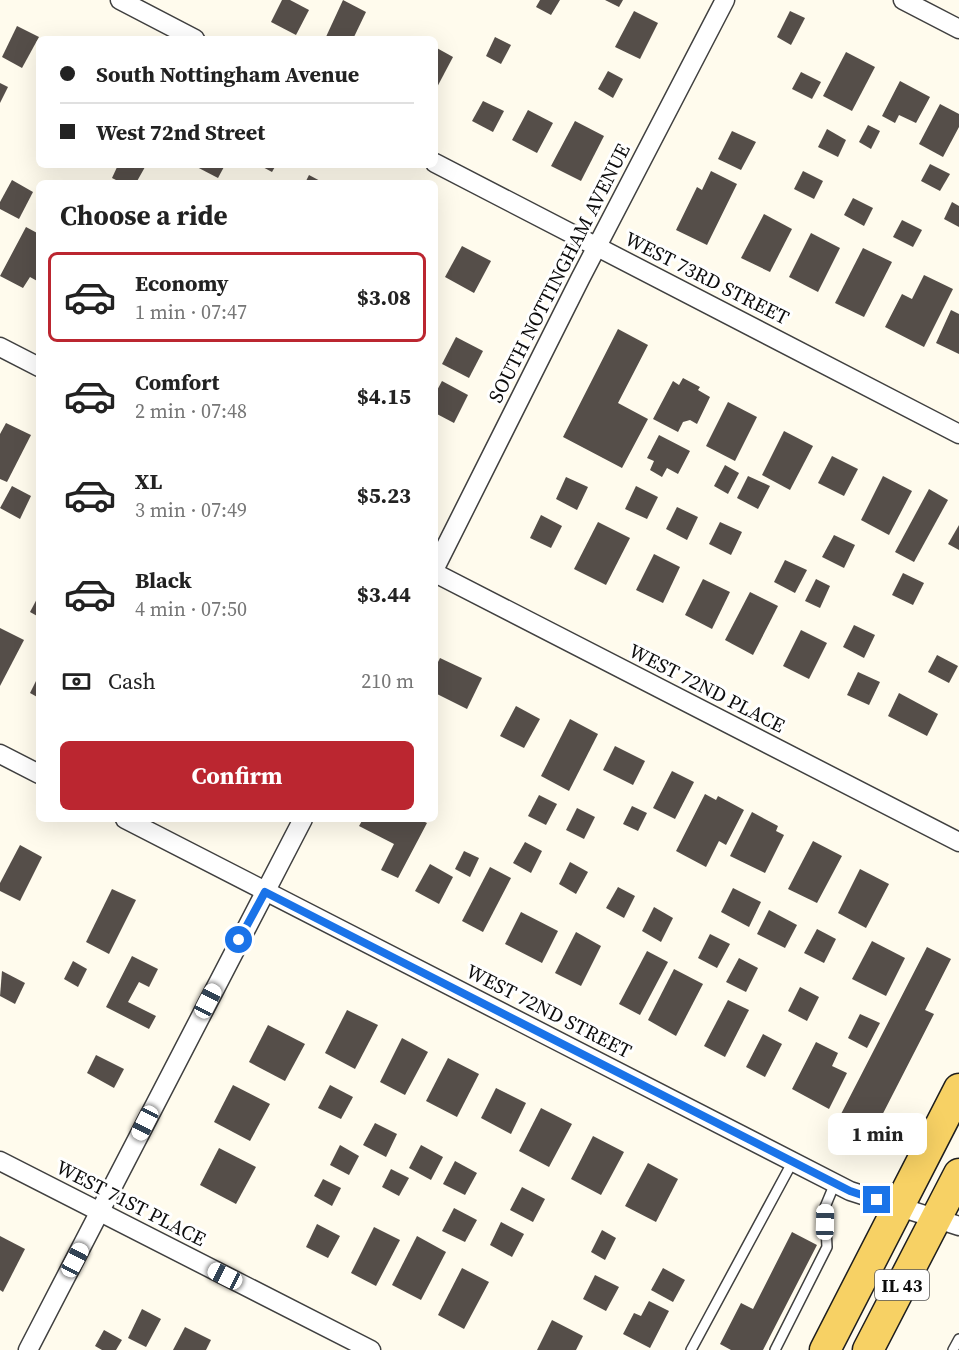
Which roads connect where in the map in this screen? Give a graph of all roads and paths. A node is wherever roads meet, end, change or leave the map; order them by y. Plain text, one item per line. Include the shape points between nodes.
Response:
1 (120, 0) edge
2 (725, 0) edge
3 (903, 0) edge
4 (959, 29) edge
5 (189, 36) edge
6 (438, 165) edge
7 (597, 247) junction
8 (0, 347) edge
9 (36, 365) edge
10 (959, 434) edge
11 (438, 562) edge
12 (438, 575) edge
13 (0, 754) edge
14 (36, 772) edge
15 (131, 822) edge
16 (301, 822) edge
17 (959, 842) edge
18 (265, 892) junction
19 (959, 1089) edge
20 (0, 1161) edge
21 (793, 1161) junction
22 (959, 1174) edge
23 (835, 1183) junction
24 (898, 1208) junction
25 (100, 1213) junction
26 (947, 1223) edge
27 (959, 1339) edge
28 (28, 1350) edge
29 (371, 1350) edge
30 (691, 1350) edge
31 (776, 1350) edge
32 (825, 1350) edge
33 (868, 1350) edge
34 (953, 1350) edge

1 - 5 street
2 - 7 street, SOUTH NOTTINGHAM AVENUE
3 - 4 street
6 - 7 street, WEST 73RD STREET
7 - 10 street, WEST 73RD STREET
7 - 11 street, SOUTH NOTTINGHAM AVENUE
8 - 9 street
12 - 17 street, WEST 72ND PLACE
13 - 14 street
15 - 18 street, WEST 72ND STREET
16 - 18 street
18 - 21 street, WEST 72ND STREET
18 - 25 street
19 - 24 main road, IL 43
20 - 25 street, WEST 71ST PLACE
21 - 23 street, WEST 72ND STREET
21 - 30 lane
22 - 26 main road, IL 43
23 - 24 street, WEST 72ND STREET
23 - 31 lane via 825,1207 827,1247
24 - 26 street, WEST 72ND STREET
24 - 32 main road, IL 43
25 - 28 street
25 - 29 street, WEST 71ST PLACE
26 - 33 main road, IL 43
27 - 34 lane

